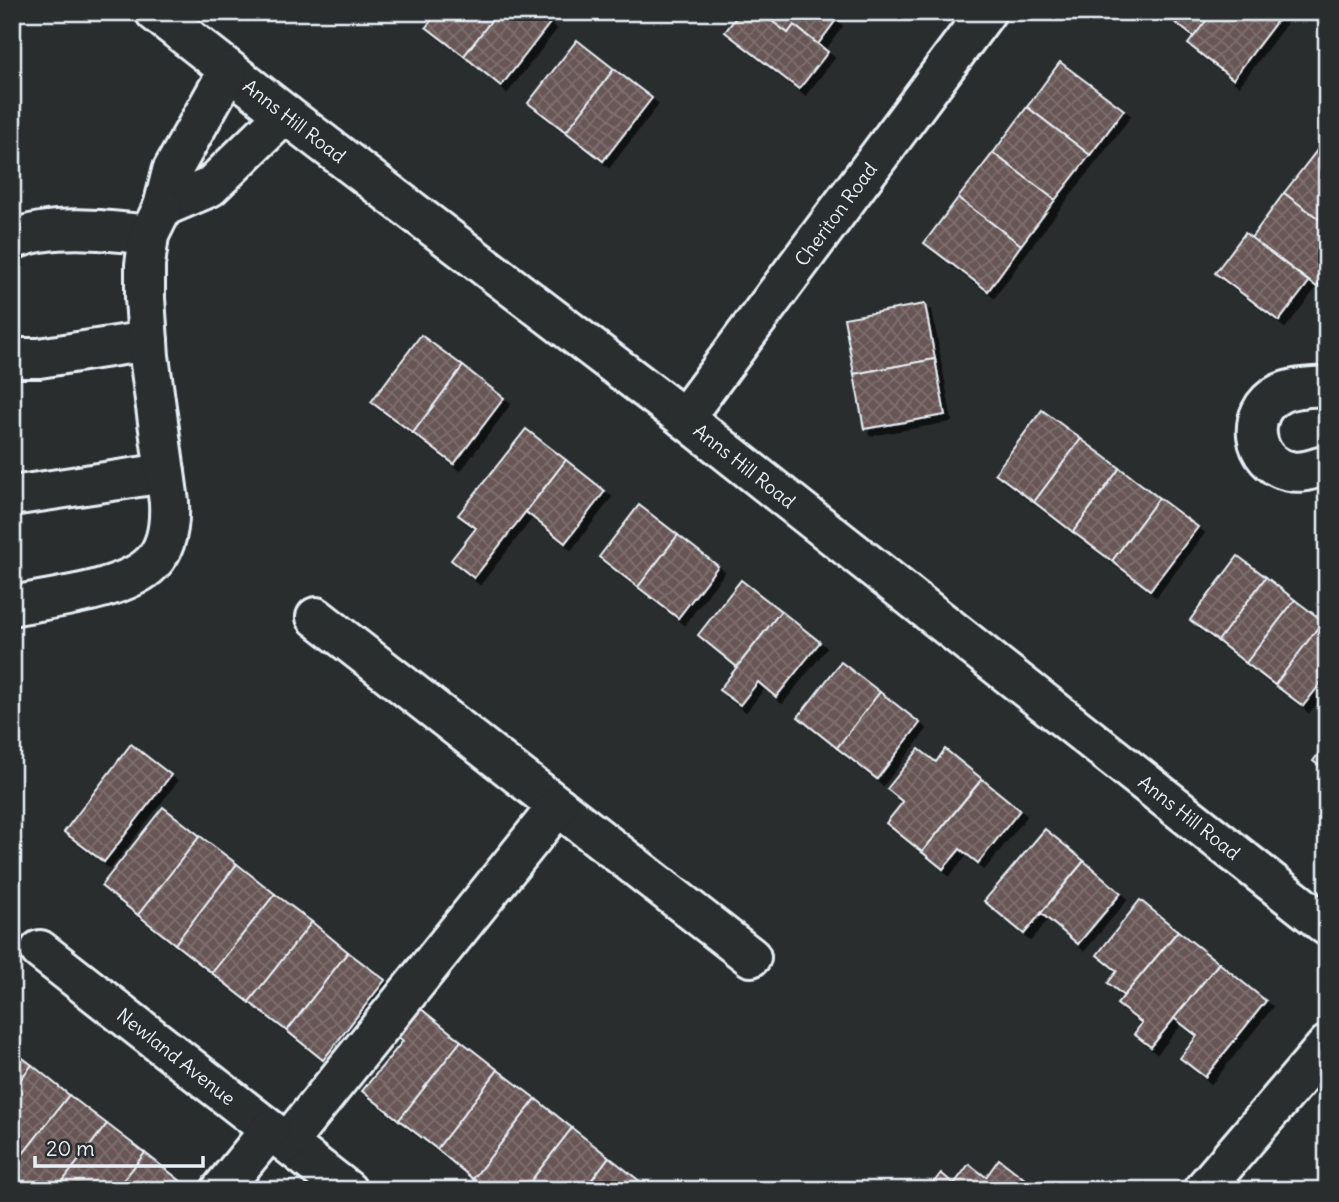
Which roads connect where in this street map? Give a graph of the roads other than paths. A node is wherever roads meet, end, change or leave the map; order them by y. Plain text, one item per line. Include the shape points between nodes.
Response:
1 (155, 12) edge
2 (986, 12) edge
3 (228, 71) junction
4 (285, 114) junction
5 (156, 221) junction
6 (12, 240) edge
7 (148, 341) junction
8 (12, 358) edge
9 (1327, 386) edge
10 (684, 418) junction
11 (1327, 465) edge
12 (165, 473) junction
13 (12, 496) edge
14 (12, 606) edge
15 (316, 617) dead end
16 (558, 806) junction
17 (1327, 926) edge
18 (40, 950) dead end
19 (751, 957) dead end
20 (1327, 1045) edge
21 (278, 1136) junction
22 (221, 1190) edge
23 (347, 1190) edge
24 (1203, 1190) edge

1 - 3 street, Anns Hill Road
2 - 10 street, Cheriton Road
3 - 4 street, Anns Hill Road
3 - 5 street via 172,171
4 - 5 street via 210,187
4 - 10 street, Anns Hill Road
5 - 6 street via 107,230 39,232
5 - 7 street via 145,265
7 - 8 street
7 - 12 street
9 - 11 street via 1293,389 1269,400 1261,411 1256,436 1259,449 1277,467 1304,471
10 - 17 street, Anns Hill Road
12 - 13 street
12 - 14 street via 170,518 167,536 153,563 122,582
15 - 16 street
16 - 19 street
16 - 21 street
18 - 21 street, Newland Avenue
20 - 24 street
21 - 22 street
21 - 23 street, Newland Avenue

